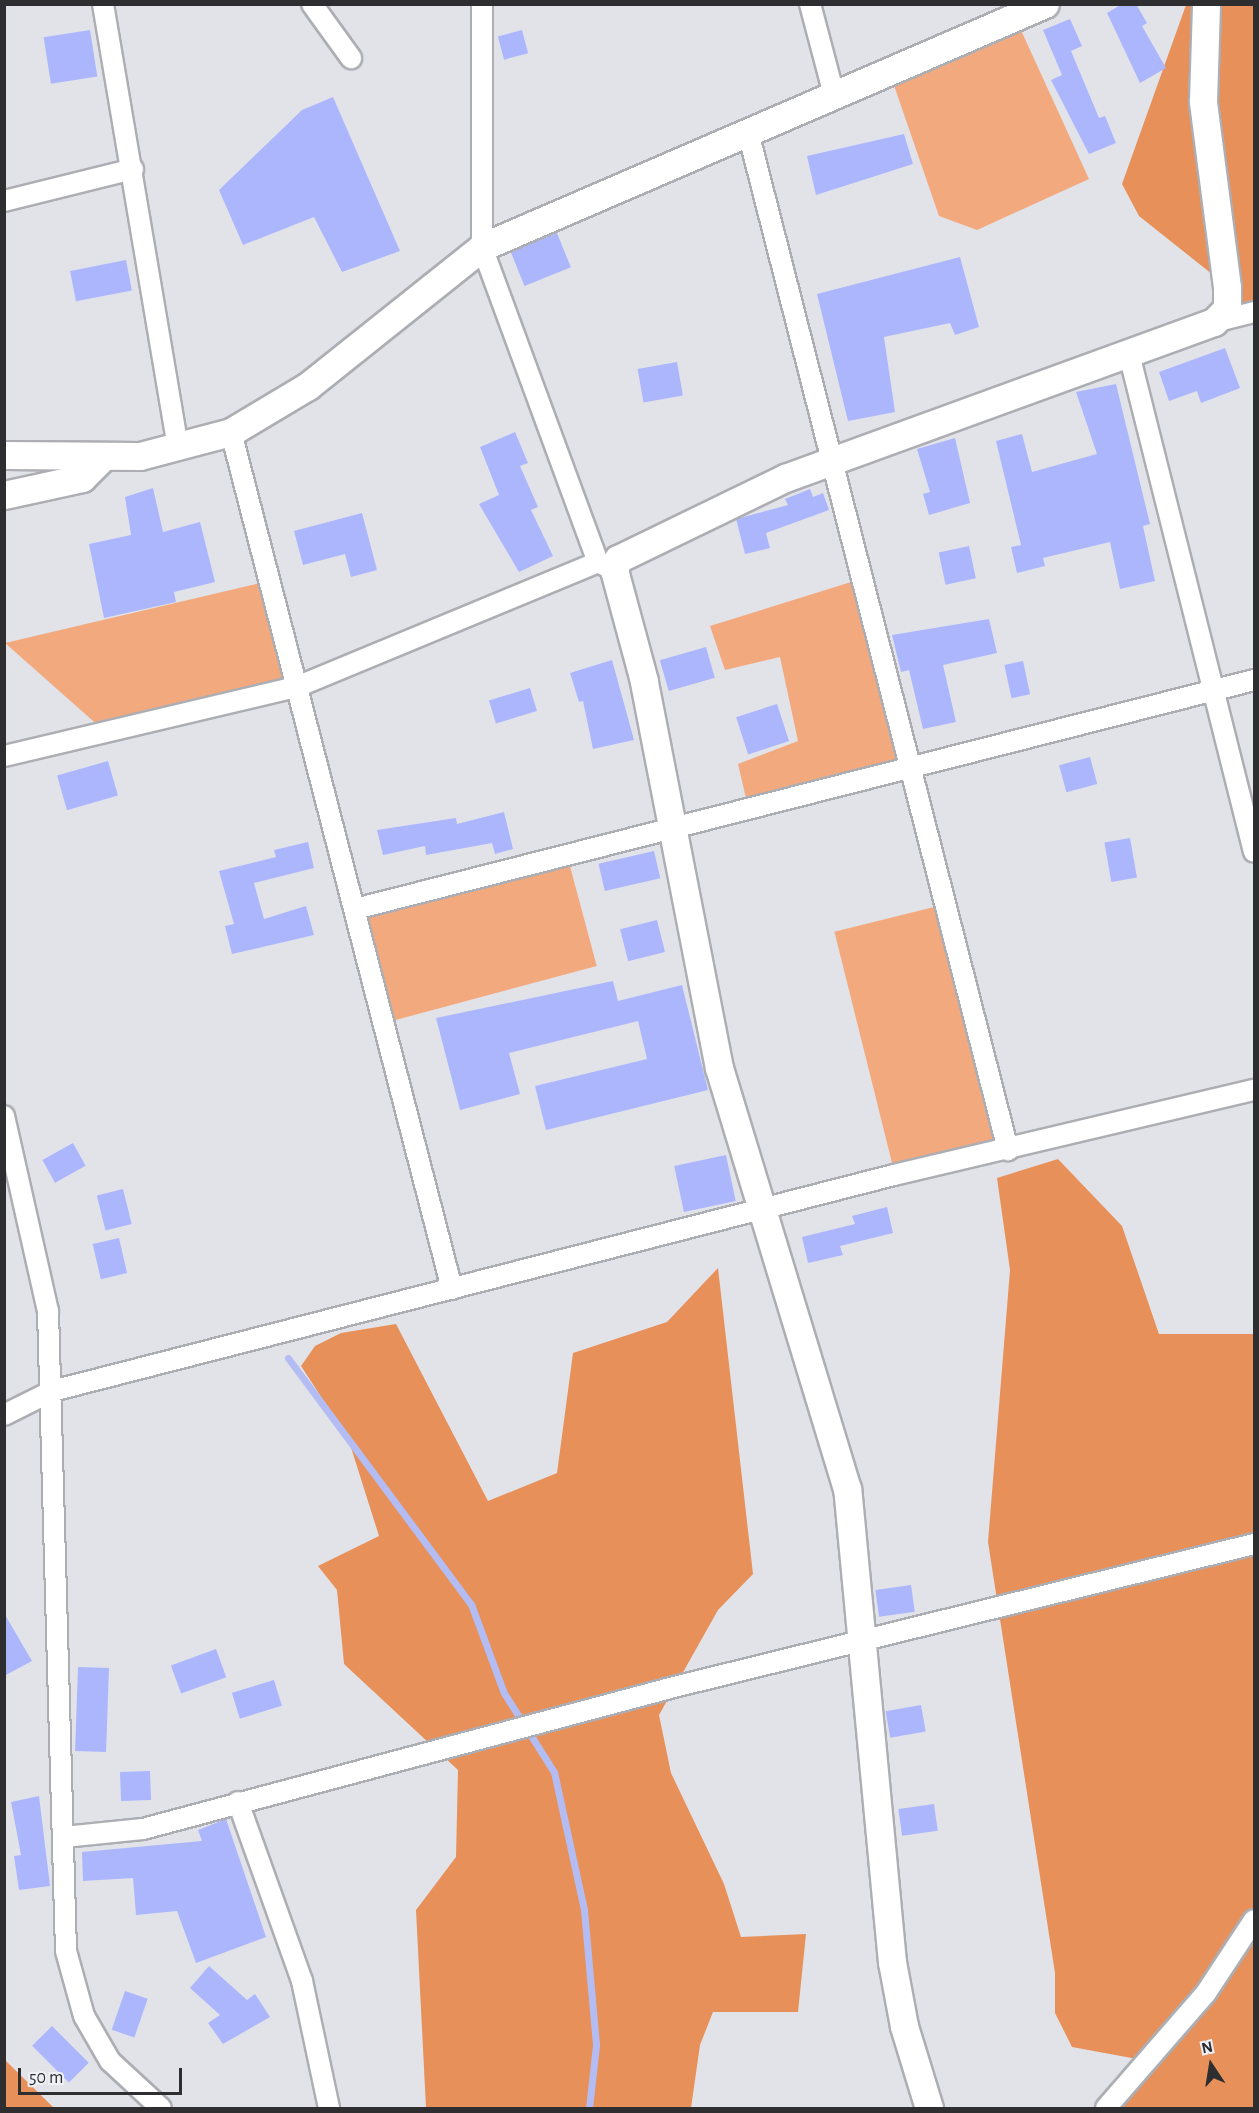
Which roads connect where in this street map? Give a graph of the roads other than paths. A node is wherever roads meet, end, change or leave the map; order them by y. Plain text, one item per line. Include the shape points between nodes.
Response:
1 (103, 4) edge
2 (312, 4) edge
3 (482, 4) edge
4 (810, 4) edge
5 (1045, 4) edge
6 (1206, 4) edge
7 (351, 58) dead end
8 (834, 95) junction
9 (748, 132) junction
10 (133, 169) junction
11 (4, 201) edge
12 (482, 247) junction
13 (1254, 312) edge
14 (1214, 322) junction
15 (1129, 354) junction
16 (231, 432) junction
17 (178, 448) junction
18 (4, 455) edge
19 (102, 458) junction
20 (834, 461) junction
21 (4, 495) edge
22 (606, 566) junction
23 (1254, 680) edge
24 (299, 686) junction
25 (1214, 691) junction
26 (4, 756) edge
27 (911, 766) junction
28 (672, 826) junction
29 (1254, 852) edge
30 (356, 909) junction
31 (1254, 1090) edge
32 (4, 1116) edge
33 (7, 1145) edge
34 (1008, 1150) junction
35 (760, 1212) junction
36 (452, 1289) junction
37 (52, 1390) junction
38 (4, 1415) edge
39 (1254, 1544) edge
40 (864, 1644) junction
41 (238, 1802) junction
42 (64, 1837) junction
43 (1254, 1920) edge
44 (161, 2109) edge
45 (329, 2109) edge
46 (929, 2109) edge
47 (1106, 2109) edge

1 - 10 street
2 - 7 street
3 - 12 street
4 - 8 street
5 - 8 street
6 - 14 street via 1203,100 1227,286 1227,308
8 - 9 street
9 - 12 street
9 - 20 street
10 - 11 street
10 - 17 street
12 - 16 street via 308,386
12 - 22 street
13 - 14 street
14 - 15 street
15 - 20 street
15 - 25 street
16 - 17 street
16 - 24 street
17 - 19 street
18 - 19 street
19 - 21 street via 82,478
20 - 22 street via 785,478
20 - 27 street
22 - 24 street
22 - 28 street via 644,681
23 - 25 street
24 - 26 street
24 - 30 street
25 - 27 street
25 - 29 street
27 - 28 street
27 - 34 street
28 - 30 street
28 - 35 street via 719,1068
30 - 36 street
31 - 34 street
32 - 33 street
33 - 37 street via 48,1311
34 - 35 street
35 - 36 street
35 - 40 street via 847,1489
36 - 37 street
37 - 38 street
37 - 42 street
39 - 40 street
40 - 41 street via 674,1688
40 - 46 street via 892,1962 904,2026
41 - 42 street via 143,1829
41 - 45 street via 302,1981
42 - 44 street via 66,1951 84,2016 110,2061
43 - 47 street via 1206,1993

